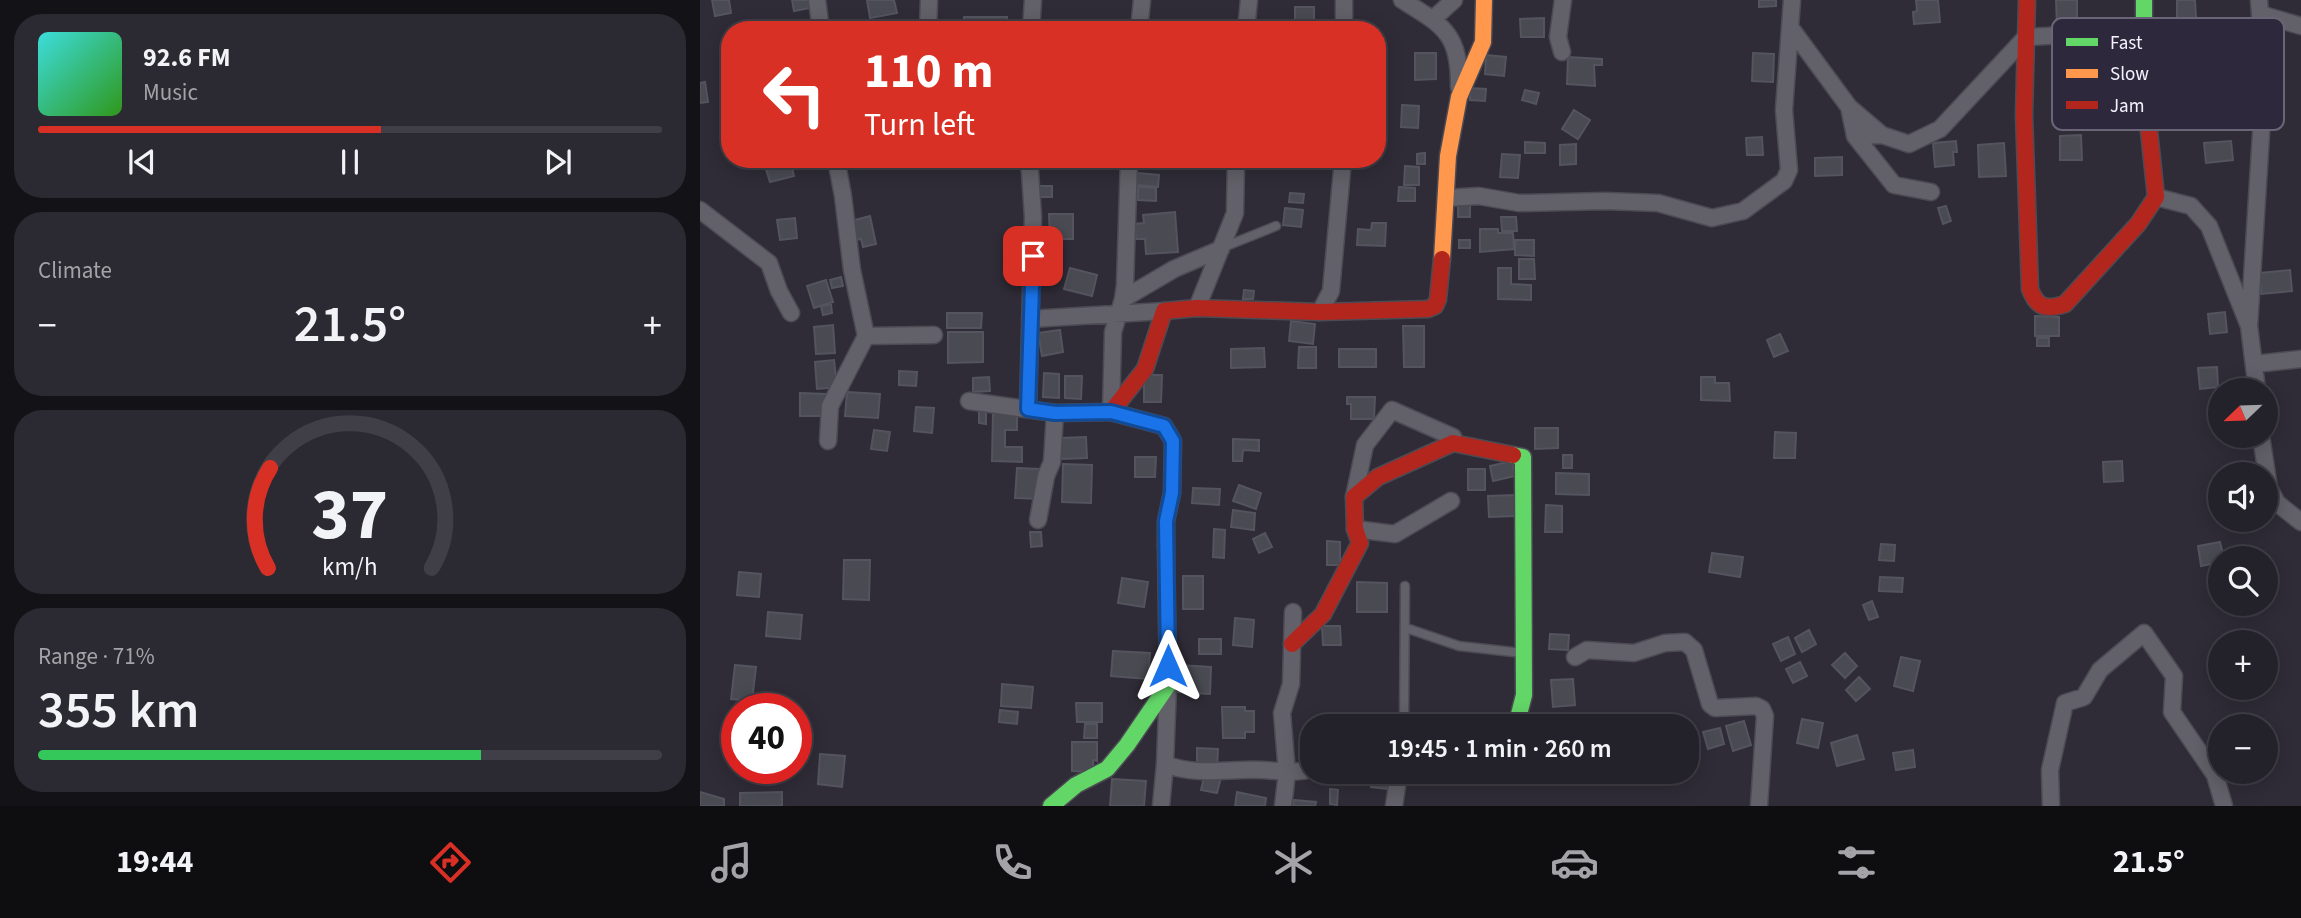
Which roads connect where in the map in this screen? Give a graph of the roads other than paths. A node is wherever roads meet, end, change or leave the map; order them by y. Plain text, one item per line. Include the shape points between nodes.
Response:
1 (817, 0) edge
2 (929, 0) edge
3 (1033, 0) edge
4 (1142, 0) edge
5 (1249, 0) edge
6 (1344, 0) edge
7 (1402, 0) edge
8 (1454, 0) edge
9 (1484, 0) edge
10 (1563, 0) edge
11 (1791, 0) edge
12 (2027, 0) edge
13 (2144, 0) edge
14 (2260, 7) edge
15 (2143, 18) edge
16 (2284, 18) edge
17 (2284, 18) edge
18 (1433, 19) junction
19 (820, 21) edge
20 (928, 21) edge
21 (1032, 21) edge
22 (1140, 21) edge
23 (1247, 21) edge
24 (1344, 21) edge
25 (2301, 26) edge
26 (1790, 27) junction
27 (2052, 36) edge
28 (2026, 37) junction
29 (1562, 52) dead end
30 (1459, 97) junction
31 (1849, 107) junction
32 (2149, 130) edge
33 (2261, 130) edge
34 (1882, 135) junction
35 (1855, 136) junction
36 (838, 168) edge
37 (1029, 168) edge
38 (1128, 168) edge
39 (1236, 168) edge
40 (1342, 168) edge
41 (1931, 192) dead end
42 (2156, 197) junction
43 (1446, 198) junction
44 (700, 210) edge
45 (1276, 226) dead end
46 (1221, 248) junction
47 (1120, 306) junction
48 (1197, 307) junction
49 (1164, 311) junction
50 (1320, 312) junction
51 (791, 313) dead end
52 (1030, 318) junction
53 (2249, 326) junction
54 (934, 335) dead end
55 (866, 336) junction
56 (2301, 359) edge
57 (2255, 364) junction
58 (2256, 378) edge
59 (969, 401) dead end
60 (1028, 409) junction
61 (1111, 412) junction
62 (1055, 413) junction
63 (828, 441) dead end
64 (1453, 443) junction
65 (2263, 448) edge
66 (1354, 497) junction
67 (1451, 501) dead end
68 (1038, 520) dead end
69 (2301, 522) edge
70 (1355, 529) junction
71 (1405, 586) dead end
72 (1293, 612) dead end
73 (1406, 628) junction
74 (1292, 644) junction
75 (1524, 653) junction
76 (1575, 657) dead end
77 (1168, 685) junction
78 (1404, 714) edge
79 (1519, 714) edge
80 (1165, 764) junction
81 (1300, 771) edge
82 (1287, 773) junction
83 (1397, 784) edge
84 (1051, 806) edge
85 (1161, 806) edge
86 (1283, 806) edge
87 (1394, 806) edge
88 (1759, 806) edge
89 (2051, 806) edge
90 (2224, 806) edge

1 - 19 street
2 - 20 street
3 - 21 street
4 - 22 street
5 - 23 street
6 - 24 street
7 - 18 street
8 - 18 street
9 - 30 street via 1483,42
10 - 29 street via 1558,37
11 - 26 street
12 - 28 street
13 - 15 street
14 - 17 street
16 - 25 street
18 - 30 street via 1457,51
26 - 31 street
26 - 43 street via 1784,110 1788,170 1784,181 1743,211 1712,218 1658,203
27 - 28 street
28 - 34 street via 1940,129 1909,144
28 - 42 street via 2024,128 2030,289 2035,303 2041,308 2065,304 2138,224
30 - 43 street
31 - 34 street
31 - 35 street
32 - 42 street
33 - 53 street
34 - 35 street
35 - 41 street via 1894,185
36 - 55 street
37 - 52 street via 1033,217
38 - 47 street
39 - 46 street via 1236,213
40 - 50 street via 1331,291
42 - 53 street via 2191,206 2209,226
43 - 50 street via 1435,306
44 - 51 street via 769,263
45 - 46 lane
46 - 47 street via 1174,270
46 - 48 street
47 - 49 street
47 - 52 street
47 - 61 street via 1111,353
48 - 49 street
48 - 50 street
49 - 61 street via 1145,369
52 - 60 street
53 - 57 street
54 - 55 street
55 - 63 street via 830,406
56 - 57 street
57 - 58 street
59 - 60 street
60 - 62 street
61 - 62 street
61 - 77 street via 1164,426 1173,441 1172,493 1166,521
62 - 68 street via 1052,462
64 - 66 street via 1378,477
64 - 66 street via 1453,438 1392,410 1365,445
64 - 75 street via 1522,457
65 - 69 street via 2269,488 2277,503
66 - 70 street
67 - 70 street via 1395,534
70 - 74 street via 1360,543 1336,592 1323,614
71 - 73 lane
72 - 74 street
73 - 75 lane via 1459,646
73 - 78 lane
74 - 82 street via 1291,684 1282,713
75 - 79 street
76 - 88 street via 1587,650 1633,653 1685,642 1694,650 1710,704 1715,708 1762,709
77 - 80 street
77 - 84 street via 1107,769 1076,785
80 - 82 street via 1182,770
80 - 85 street
81 - 82 street
82 - 86 street
83 - 87 street
89 - 90 street via 2050,770 2065,703 2084,697 2100,670 2144,633 2174,676 2172,712 2215,775

